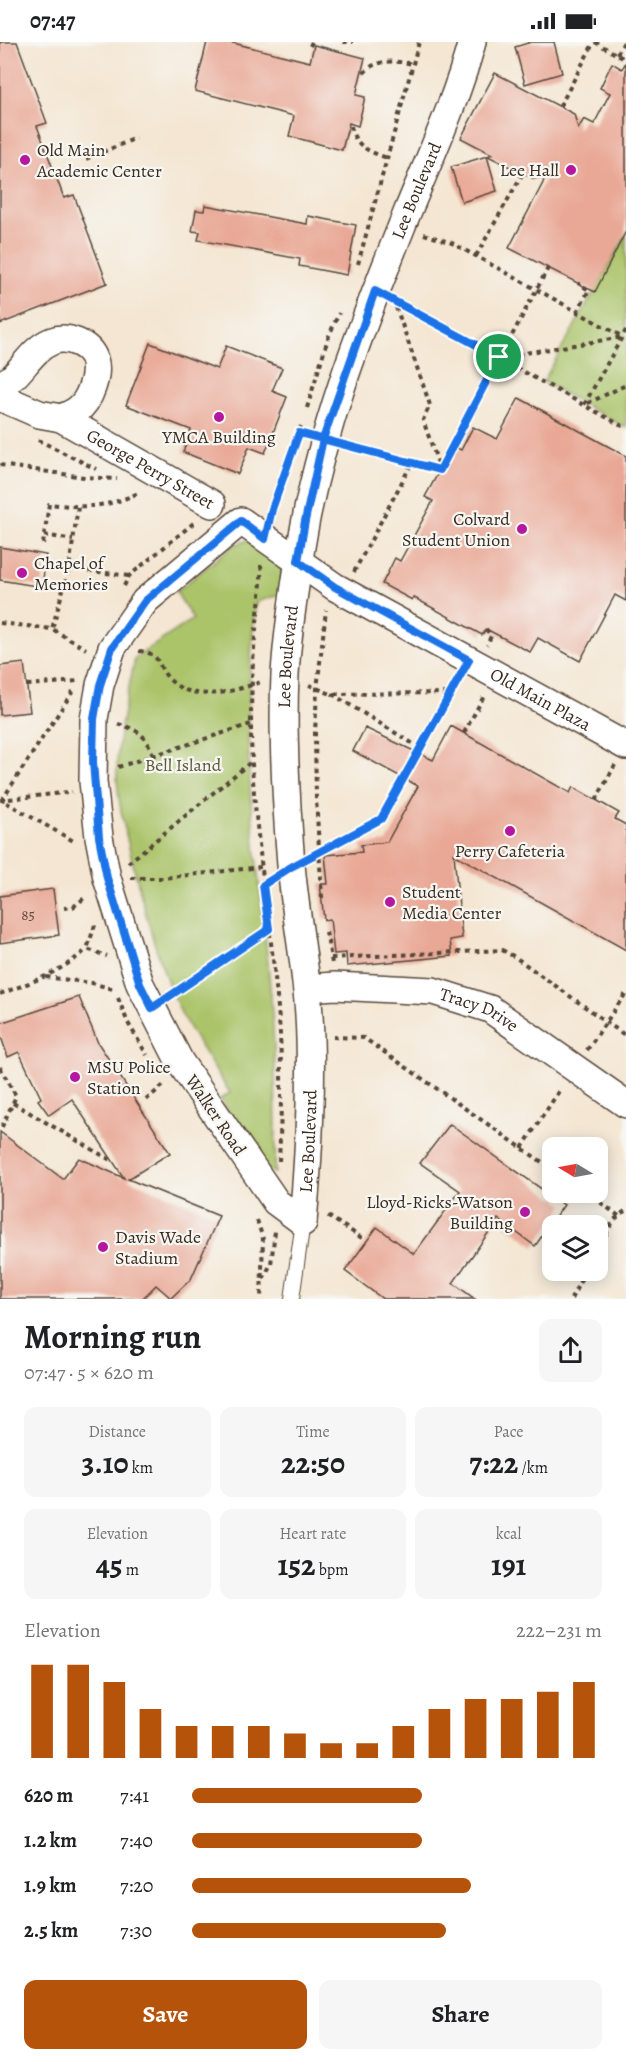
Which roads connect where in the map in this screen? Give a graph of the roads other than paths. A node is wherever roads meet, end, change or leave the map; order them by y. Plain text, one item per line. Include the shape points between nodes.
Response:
1 (472, 42) edge
2 (0, 385) edge
3 (0, 397) edge
4 (61, 418) junction
5 (226, 512) junction
6 (298, 561) junction
7 (626, 746) edge
8 (307, 988) junction
9 (626, 1104) edge
10 (312, 1217) junction
11 (292, 1299) edge

1 - 6 street, Lee Boulevard via 412,228 375,291 311,436
2 - 4 street, George Perry Street via 54,340 69,339 84,346 94,358 93,384 78,410
3 - 4 street, George Perry Street via 39,414
4 - 5 street, George Perry Street
5 - 6 street, George Perry Street
5 - 10 street, Walker Road via 217,540 145,601 112,648 94,719 93,781 99,837 107,878 140,984 180,1062 276,1203
6 - 7 street, Old Main Plaza via 343,591
6 - 8 street, Lee Boulevard via 285,673 284,729 291,867
8 - 9 street, Tracy Drive via 433,990 490,1010
8 - 10 street, Lee Boulevard
10 - 11 lane, Lee Boulevard

